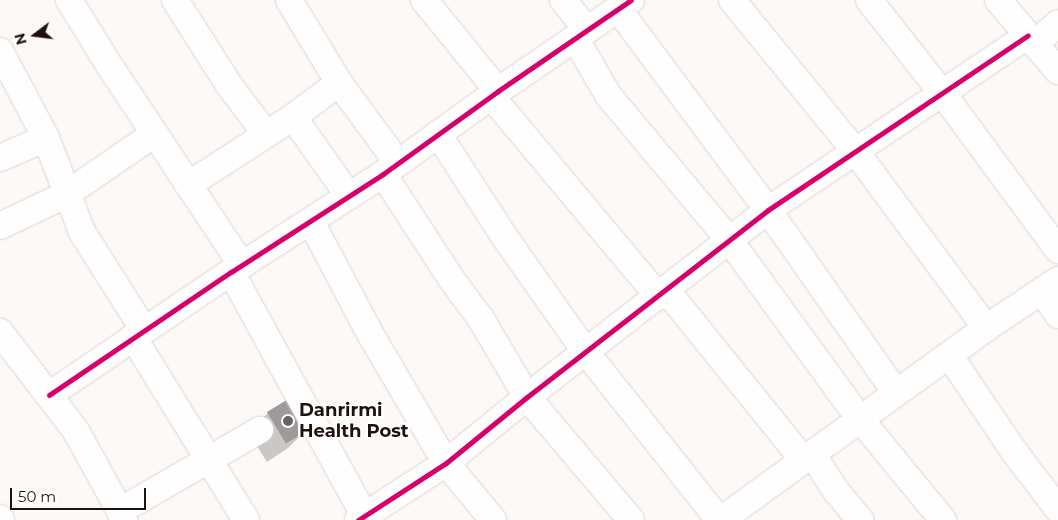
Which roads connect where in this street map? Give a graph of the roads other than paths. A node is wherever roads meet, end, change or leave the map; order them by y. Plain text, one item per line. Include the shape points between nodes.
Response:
1 (69, 0) edge
2 (175, 0) edge
3 (289, 0) edge
4 (424, 0) edge
5 (564, 0) edge
6 (732, 0) edge
7 (869, 0) edge
8 (998, 0) edge
9 (624, 4) edge
10 (1058, 23) edge
11 (581, 34) junction
12 (1032, 40) junction
13 (0, 52) edge
14 (1058, 71) edge
15 (339, 83) junction
16 (495, 93) junction
17 (943, 94) junction
18 (293, 117) junction
19 (154, 134) junction
20 (266, 134) junction
21 (438, 134) junction
22 (46, 138) junction
23 (856, 152) junction
24 (0, 158) edge
25 (390, 168) junction
26 (188, 185) junction
27 (67, 194) junction
28 (349, 196) junction
29 (768, 210) junction
30 (311, 222) junction
31 (0, 226) edge
32 (730, 241) junction
33 (1058, 250) edge
34 (236, 268) junction
35 (1050, 285) edge
36 (663, 294) junction
37 (1058, 315) edge
38 (986, 328) junction
39 (0, 332) edge
40 (139, 333) junction
41 (586, 352) junction
42 (949, 355) junction
43 (896, 393) junction
44 (49, 395) junction
45 (528, 397) junction
46 (860, 419) junction
47 (260, 430) dead end
48 (809, 458) junction
49 (210, 460) junction
50 (446, 463) junction
51 (1058, 509) edge
52 (122, 515) edge
53 (363, 519) edge
54 (246, 520) edge
55 (492, 520) edge
56 (631, 520) edge
57 (720, 520) edge
58 (860, 520) edge
59 (943, 520) edge

1 - 19 street
2 - 20 street via 229,85
3 - 15 street
4 - 16 street
5 - 11 street
6 - 23 street
7 - 17 street
8 - 12 street
9 - 11 street
9 - 29 street
10 - 12 street
11 - 16 street
11 - 32 street via 608,96
12 - 14 street
12 - 17 street
13 - 22 street
15 - 18 street
15 - 25 street
16 - 21 street
16 - 36 street
17 - 23 street
17 - 33 street
18 - 20 street
18 - 28 street
19 - 26 street
19 - 27 street
20 - 26 street
21 - 25 street
21 - 41 street via 508,242
22 - 24 street
22 - 27 street
23 - 29 street
23 - 38 street
25 - 28 street
25 - 45 street via 452,280 481,319
26 - 34 street
27 - 31 street
27 - 40 street via 82,232
28 - 30 street
29 - 32 street
29 - 43 street
30 - 34 street
30 - 50 street via 372,337
32 - 36 street
32 - 46 street
34 - 40 street
34 - 53 street
35 - 37 street
35 - 38 street
36 - 41 street
36 - 48 street
38 - 42 street
39 - 44 street
40 - 44 street
40 - 49 street
41 - 45 street
41 - 57 street
42 - 43 street
42 - 51 street via 1012,450
43 - 46 street
44 - 52 street via 76,430
45 - 50 street
45 - 56 street
46 - 48 street
46 - 59 street
47 - 49 street
48 - 57 street
48 - 58 street
49 - 52 street
49 - 54 street
50 - 53 street
50 - 55 street

